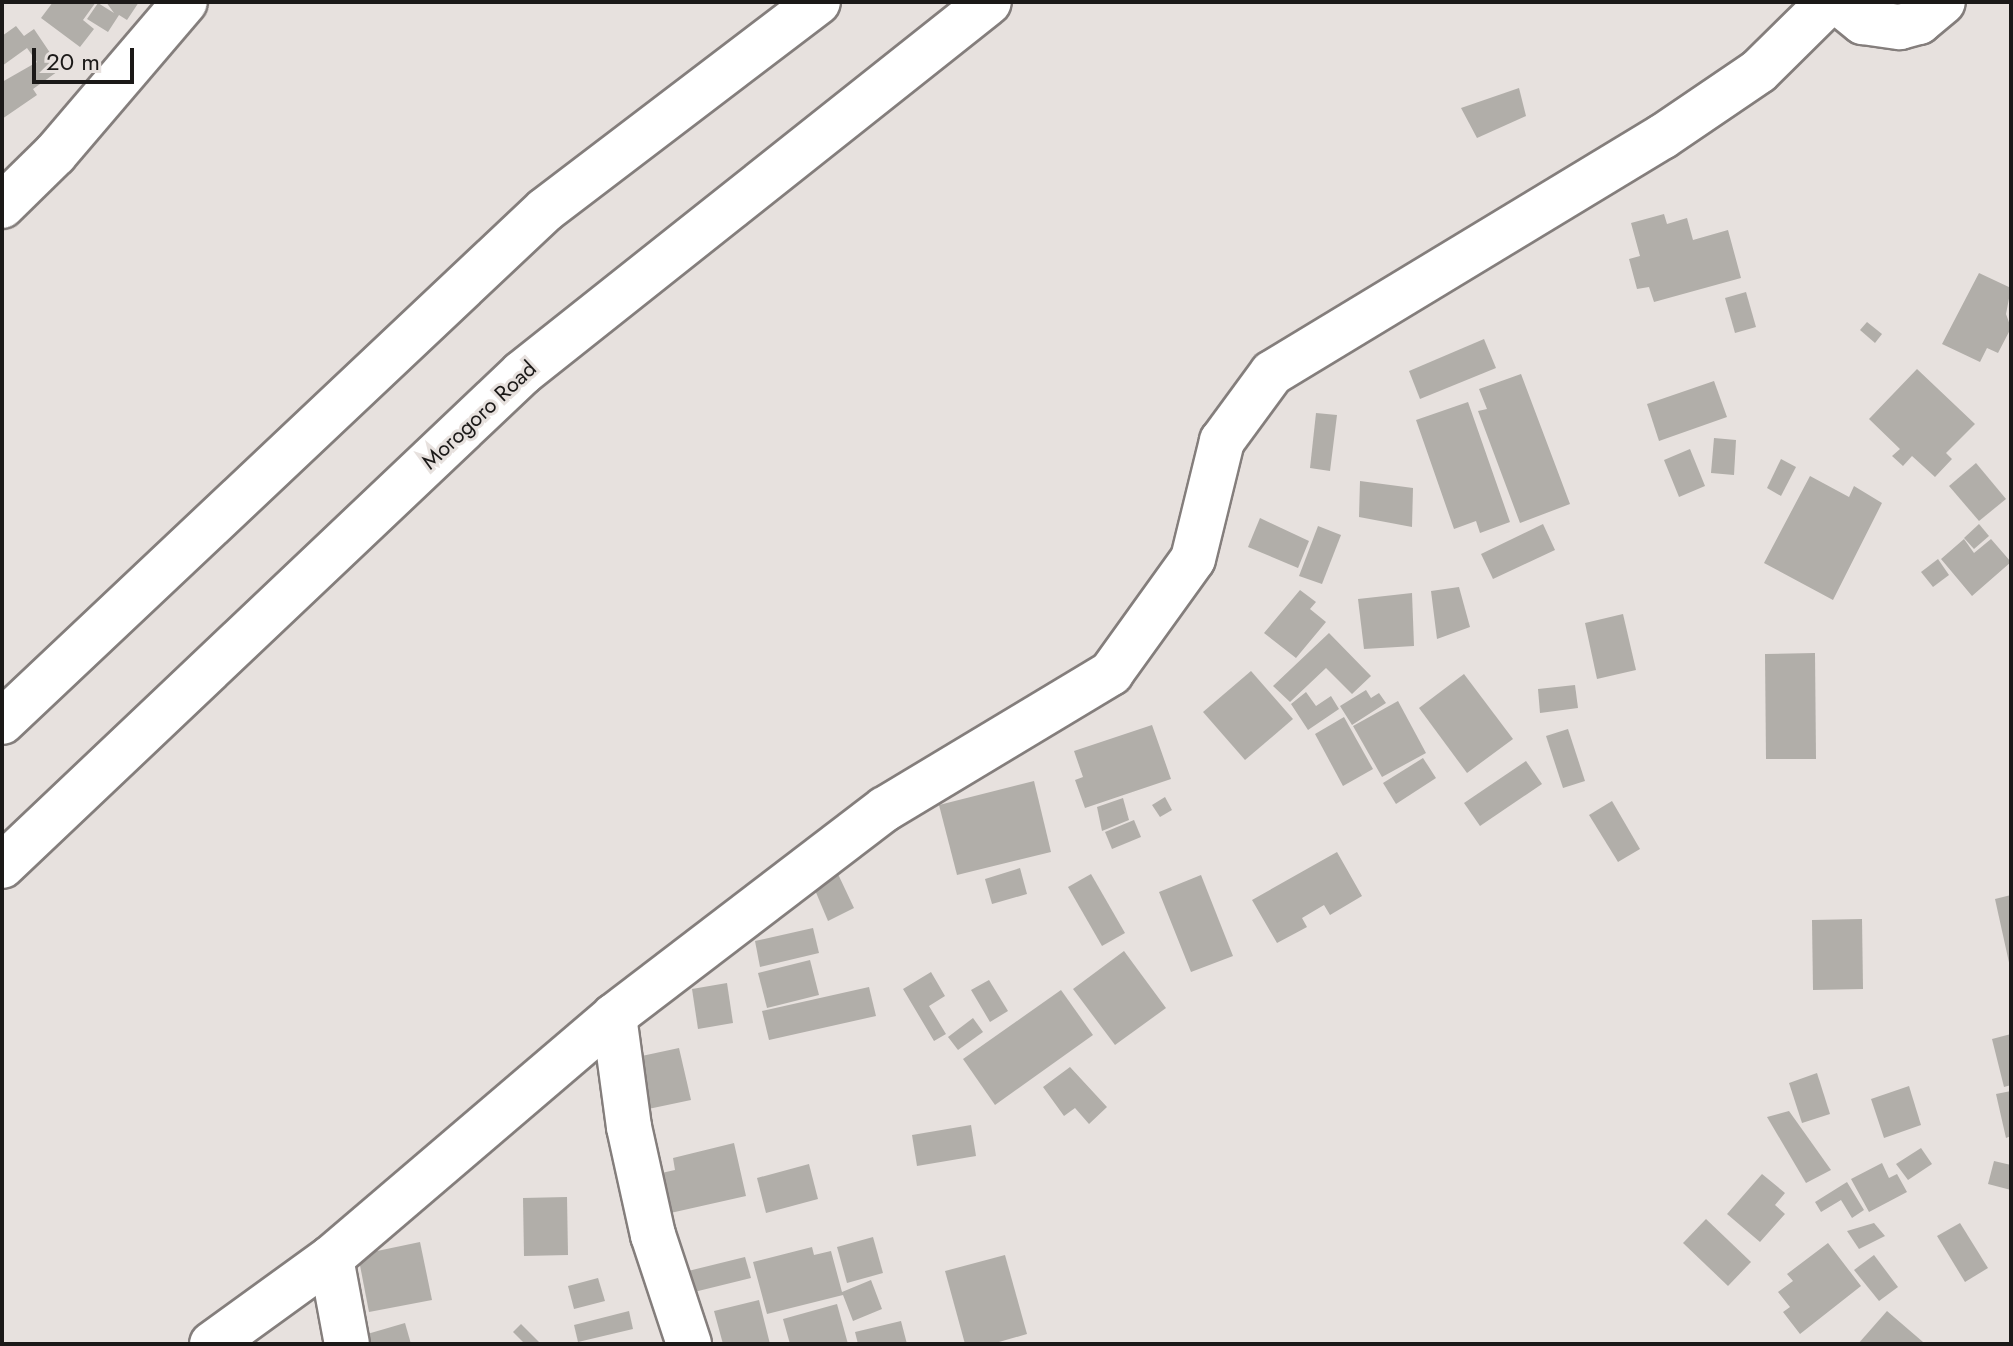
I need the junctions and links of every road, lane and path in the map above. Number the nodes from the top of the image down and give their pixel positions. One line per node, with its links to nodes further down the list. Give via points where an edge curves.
1 (185, 2): 7 (main road, via 55,154)
2 (818, 2): 8 (main road, via 545,210)
3 (989, 2): 9 (main road, Morogoro Road, via 522,373)
4 (1829, 2): 10 (main road, via 1759,71 1662,137 1272,373 1222,441 1193,559 1111,673 885,809)
5 (1838, 2): 6 (main road, via 1863,22 1900,27 1919,22)
6 (1943, 2)
7 (2, 206)
8 (2, 722)
9 (2, 866)
10 (614, 1016): 11 (main road); 14 (main road, via 629,1127 653,1235)
11 (331, 1258): 12 (main road); 13 (main road)
12 (212, 1344)
13 (347, 1344)
14 (689, 1344)

